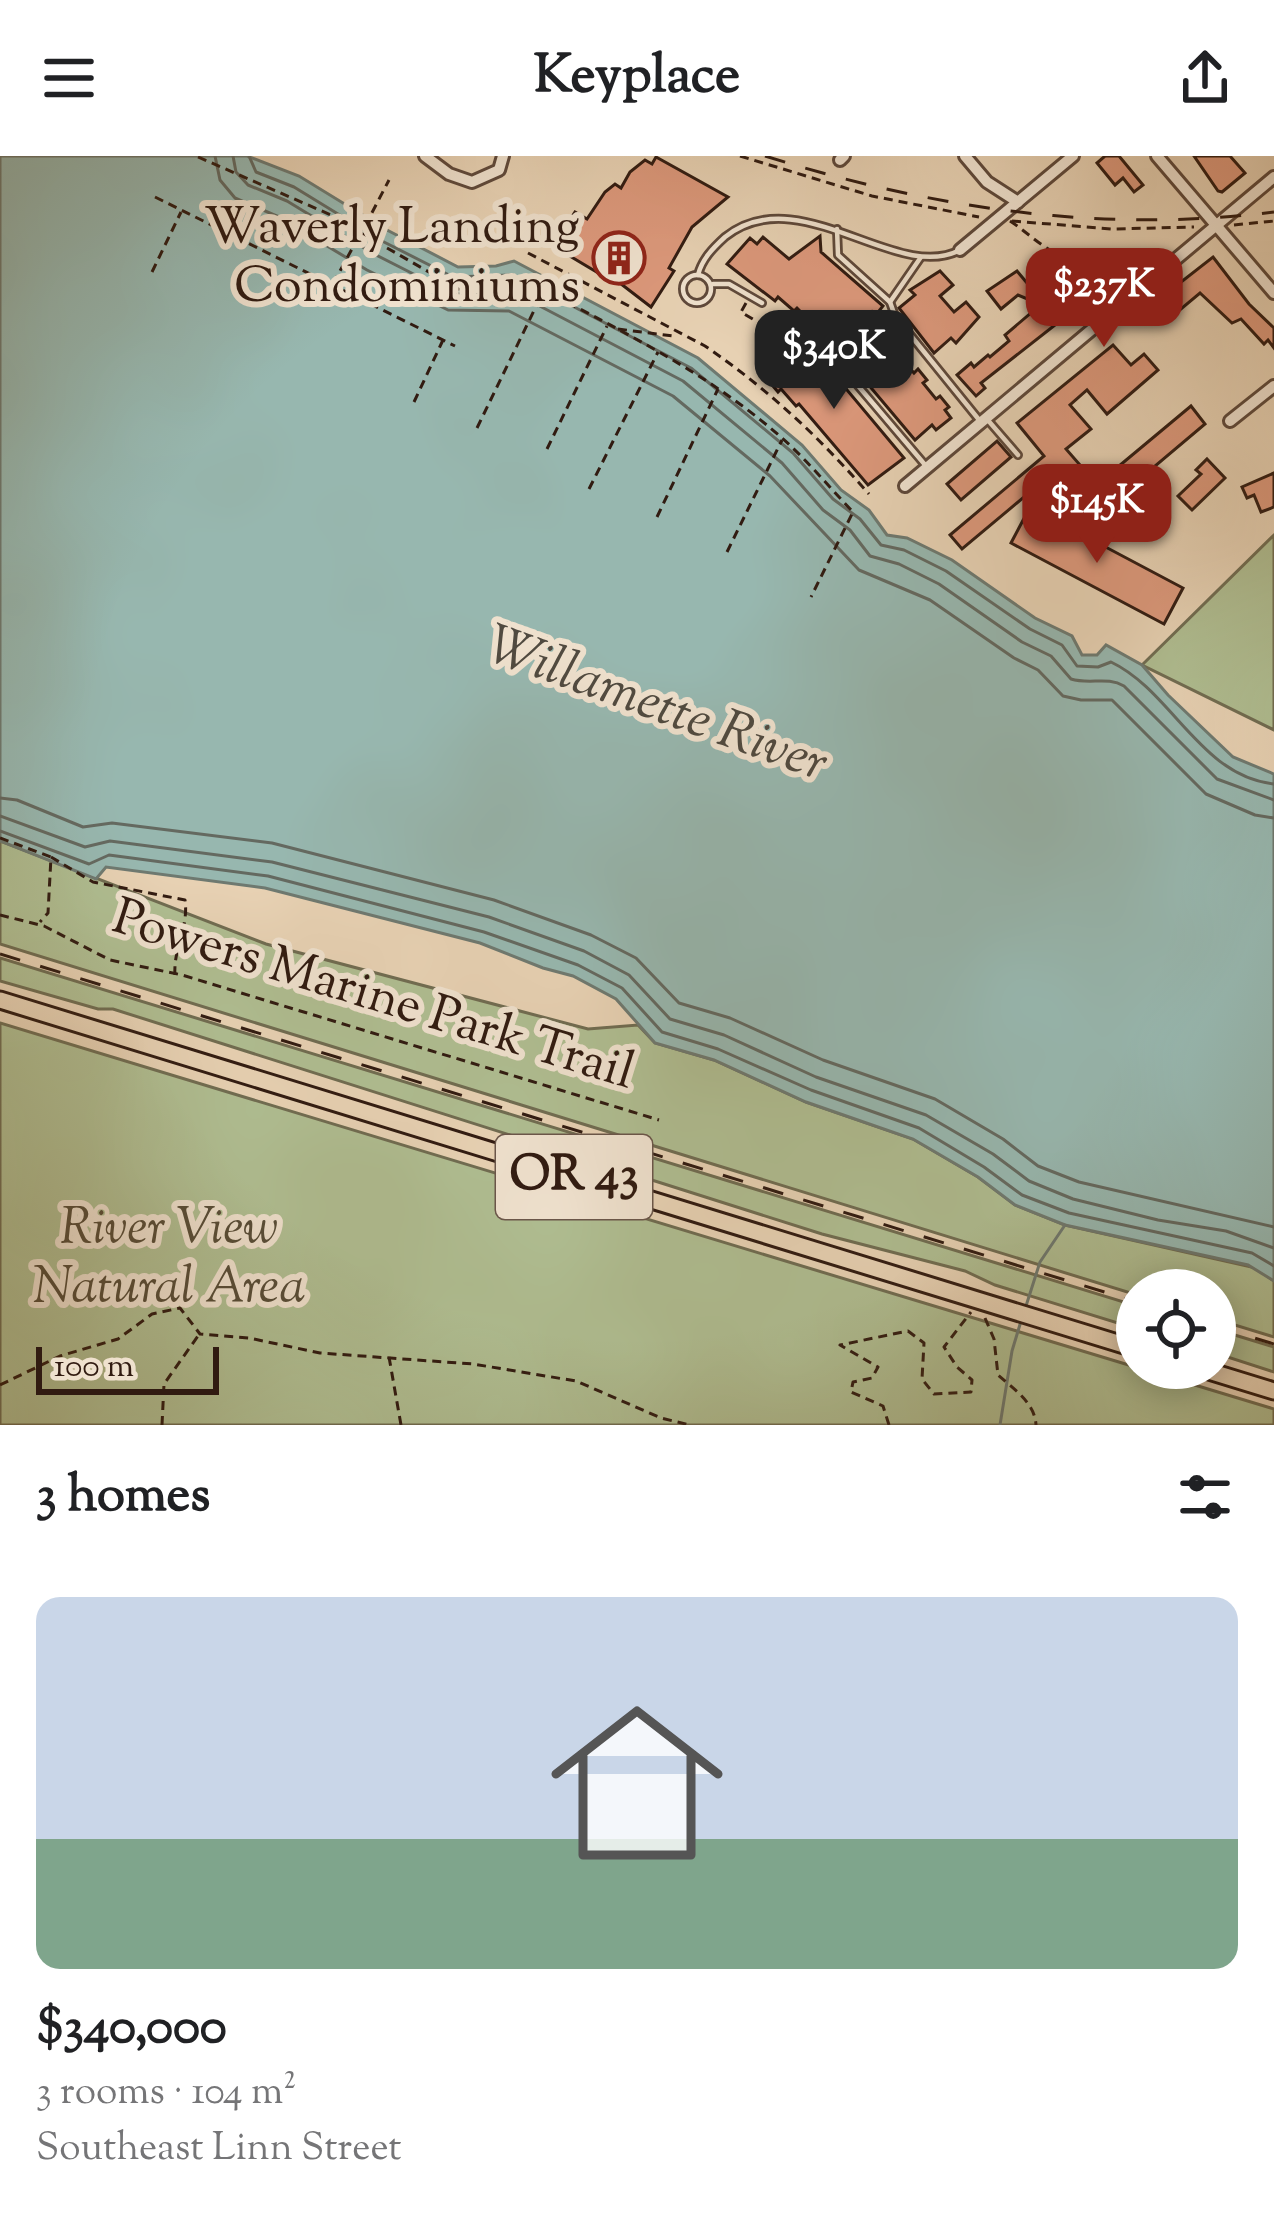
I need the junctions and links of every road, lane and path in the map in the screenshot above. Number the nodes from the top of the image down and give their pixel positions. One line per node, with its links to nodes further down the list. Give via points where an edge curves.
1 (425, 156): 2 (street, via 472,182 499,170)
2 (503, 156)
3 (740, 156): 13 (path)
4 (965, 156): 11 (street)
5 (1073, 156): 11 (street)
6 (1156, 156): 18 (street)
7 (198, 157): 21 (path)
8 (1274, 177): 18 (street)
9 (389, 180): 21 (path)
10 (155, 197): 12 (path)
11 (1018, 202): 22 (street)
12 (182, 211): 25 (path); 27 (path)
13 (974, 216)
14 (1008, 220): 34 (path, via 1108,284)
15 (1274, 221): 17 (path)
16 (1018, 222): 19 (path)
17 (1235, 225)
18 (1216, 226): 29 (street); 34 (street)
19 (1191, 227)
20 (837, 229): 24 (lane); 26 (lane, via 756,223 717,244); 32 (lane, via 838,255)
21 (362, 231): 27 (path); 31 (path)
22 (960, 250): 24 (lane)
23 (528, 253): 54 (path, via 733,364)
24 (921, 257): 32 (lane)
25 (152, 272)
26 (698, 274): 28 (lane); 28 (lane, via 684,285 689,300 705,301)
27 (333, 285): 39 (path)
28 (711, 285): 30 (lane)
29 (1274, 293)
30 (751, 296): 33 (lane); 35 (path, via 741,312 771,330)
31 (483, 302)
32 (890, 302): 45 (lane)
33 (762, 303)
34 (1114, 312): 45 (street)
35 (779, 317): 51 (lane, via 844,368)
36 (608, 324): 37 (path); 47 (path, via 544,290); 49 (path)
37 (616, 328): 38 (path); 41 (path)
38 (673, 336)
39 (443, 340): 40 (path); 44 (path)
40 (455, 346)
41 (658, 351): 43 (path); 53 (path)
42 (1274, 386): 46 (street)
43 (718, 388): 48 (path); 55 (path)
44 (414, 402)
45 (984, 420): 50 (lane); 51 (street)
46 (1231, 421)
47 (477, 428)
48 (783, 439): 56 (path); 57 (path, via 853,512)
49 (547, 449)
50 (1018, 455)
51 (927, 467): 52 (street)
52 (904, 486)
53 (590, 489)
54 (869, 494)
55 (657, 517)
56 (727, 552)
57 (812, 597)
58 (0, 838): 59 (path)
59 (51, 857): 61 (path, via 48,914); 62 (path, via 94,882 185,900)
60 (0, 915): 61 (path, Powers Marine Park Trail)
61 (35, 924): 62 (path, Powers Marine Park Trail, via 110,960)
62 (175, 975): 64 (path, Powers Marine Park Trail)
63 (0, 1000): 65 (main road, OR 43)
64 (659, 1120)
65 (977, 1300): 67 (main road, OR 43); 75 (path, via 944,1347 972,1380 970,1392 934,1394 922,1379 924,1343 908,1331 840,1345 878,1367 851,1392 883,1406); 76 (path, via 998,1376 1036,1414)
66 (200, 1334): 68 (path); 70 (path, via 180,1308 152,1315 118,1339 60,1355); 72 (path, via 164,1384)
67 (1116, 1343)
68 (389, 1355): 73 (path); 74 (path, via 575,1382)
69 (1236, 1379): 71 (main road)
70 (0, 1385)
71 (1274, 1391)
72 (162, 1425)
73 (401, 1425)
74 (690, 1425)
75 (889, 1425)
76 (1036, 1425)

